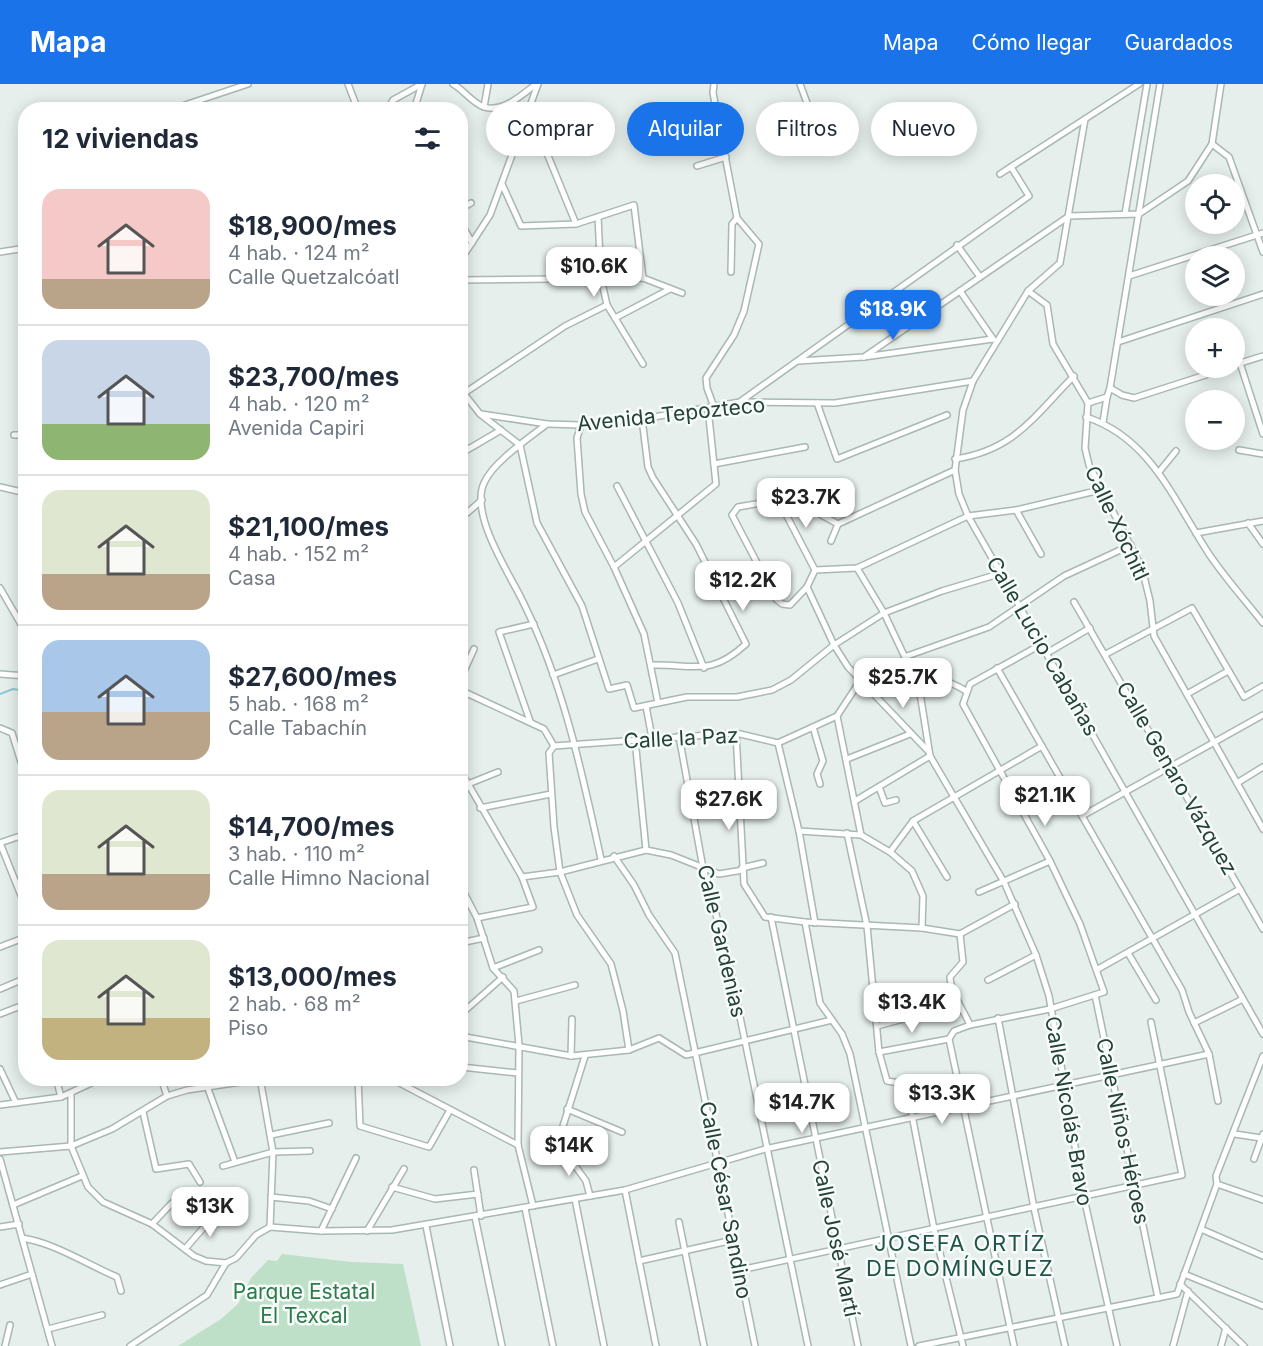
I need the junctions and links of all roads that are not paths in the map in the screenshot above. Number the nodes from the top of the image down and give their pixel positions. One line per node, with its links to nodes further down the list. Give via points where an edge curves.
1 (248, 84): 13 (street)
2 (348, 84): 14 (street)
3 (422, 84): 15 (street); 16 (street)
4 (453, 84): 19 (street)
5 (488, 84): 19 (street)
6 (537, 84): 17 (street); 19 (street, via 505,105)
7 (714, 84): 24 (street)
8 (800, 84): 18 (street)
9 (1139, 84): 20 (street)
10 (1147, 84): 31 (street)
11 (1160, 84): 32 (street)
12 (1221, 84): 21 (street)
13 (195, 102)
14 (355, 102)
15 (392, 102)
16 (416, 102)
17 (532, 102)
18 (807, 102)
19 (484, 107)
20 (1085, 119): 26 (street); 33 (street, Calle Lucio Cabañas)
21 (1212, 144): 32 (street, via 1188,181); 37 (street, via 1229,157)
22 (513, 156): 28 (street)
23 (548, 156): 36 (street)
24 (726, 157): 25 (street); 35 (street)
25 (697, 166)
26 (1011, 167): 27 (street); 40 (street, via 1029,196)
27 (1000, 174)
28 (502, 184): 36 (street, via 521,226); 39 (street, via 490,215)
29 (471, 203): 30 (street)
30 (468, 205)
31 (1125, 214): 32 (street); 33 (street)
32 (1139, 214): 46 (street)
33 (1069, 216): 49 (street); 53 (street, Calle Lucio Cabañas, via 1060,263)
34 (598, 217): 36 (street); 47 (street); 48 (street, via 634,205)
35 (736, 218): 45 (street, via 732,224); 76 (street, via 759,243 744,311 734,335 706,378)
36 (576, 224)
37 (1260, 234): 44 (street); 46 (street)
38 (468, 236): 39 (street)
39 (472, 243): 42 (street)
40 (957, 245): 49 (street); 62 (street)
41 (18, 249): 43 (street)
42 (468, 249)
43 (0, 252)
44 (1263, 252)
45 (732, 272)
46 (1129, 276): 59 (street)
47 (601, 278): 48 (street); 50 (street); 56 (street)
48 (643, 278): 51 (street)
49 (980, 278): 52 (street)
50 (468, 280)
51 (670, 289): 54 (street); 57 (street)
52 (960, 291): 58 (street); 61 (street)
53 (1028, 291): 58 (street, Calle Lucio Cabañas); 65 (street, via 1047,305 1050,336)
54 (682, 292)
55 (1263, 294): 59 (street)
56 (608, 305): 57 (street); 70 (street, via 565,326)
57 (615, 318): 64 (street)
58 (994, 340): 61 (street); 68 (street, Calle Lucio Cabañas)
59 (1118, 342): 69 (street)
60 (1263, 356): 63 (street)
61 (864, 357): 62 (street)
62 (797, 361): 73 (street)
63 (1245, 362)
64 (643, 364)
65 (1074, 376): 75 (street); 94 (street, via 1003,445 978,456)
66 (1196, 378): 69 (street, via 1134,398)
67 (1242, 378): 85 (street)
68 (973, 381): 74 (street, Avenida Tepozteco); 94 (street, Calle Lucio Cabañas, via 963,410)
69 (1110, 388): 71 (street)
70 (468, 392)
71 (1107, 398): 75 (street); 81 (street)
72 (468, 401): 77 (street)
73 (740, 402): 74 (street, Avenida Tepozteco); 76 (street, Avenida Tepozteco)
74 (817, 403): 78 (street, via 837,459)
75 (1088, 403): 79 (street, Calle Xóchitl)
76 (711, 408): 80 (street, Avenida Tepozteco); 95 (street)
77 (480, 414): 82 (street); 84 (street)
78 (947, 416)
79 (1086, 417): 81 (street); 100 (street, Calle Xóchitl, via 1085,448)
80 (642, 419): 83 (street, Avenida Tepozteco); 106 (street, via 650,472)
81 (1103, 422): 97 (street, via 1141,449)
82 (547, 424): 83 (street, Avenida Tepozteco); 88 (street, Avenida Tepozteco)
83 (581, 425): 117 (street, via 577,438 580,494 585,512)
84 (501, 430): 88 (street); 90 (street)
85 (1263, 434)
86 (14, 435): 87 (street)
87 (18, 435)
88 (518, 444): 103 (street, Avenida Tepozteco, via 483,484); 137 (street, via 537,523 575,592)
89 (805, 447): 95 (street)
90 (468, 449)
91 (1239, 450): 93 (street)
92 (1176, 451): 97 (street)
93 (1263, 454)
94 (955, 459): 96 (street, Calle Lucio Cabañas)
95 (714, 464): 106 (street, via 716,484)
96 (956, 470): 107 (street, Calle Lucio Cabañas); 110 (street)
97 (1159, 472): 111 (street)
98 (617, 486): 112 (street)
99 (0, 487): 101 (street)
100 (1100, 490): 104 (street); 115 (street, Calle Xóchitl)
101 (18, 491)
102 (778, 499): 110 (street, via 790,498); 119 (street); 121 (street, via 738,507 732,515 776,599 790,605)
103 (482, 500): 105 (street); 128 (street, via 486,528)
104 (1017, 510): 107 (street); 116 (street)
105 (468, 512)
106 (677, 513): 112 (street); 140 (street, via 746,644 720,664)
107 (968, 516): 118 (street); 120 (street, Calle Lucio Cabañas)
108 (1263, 521): 109 (street)
109 (1248, 523): 111 (street); 114 (street)
110 (838, 524): 113 (street)
111 (1196, 533): 127 (street)
112 (645, 539): 117 (street); 140 (street, via 673,593)
113 (831, 541)
114 (1263, 544)
115 (1131, 545): 124 (street, via 1080,567); 129 (street, Calle Xóchitl, via 1145,579)
116 (1041, 554)
117 (614, 567): 139 (street, via 644,634)
118 (857, 568): 119 (street); 125 (street)
119 (815, 570): 121 (street)
120 (1002, 573): 124 (street, Calle Lucio Cabañas); 125 (street)
121 (807, 587): 132 (street)
122 (0, 588): 126 (street)
123 (1074, 602): 130 (street, Calle Genaro Vázquez)
124 (1020, 604): 131 (street, Calle Lucio Cabañas); 136 (street, via 989,627)
125 (884, 613): 132 (street); 136 (street)
126 (18, 618)
127 (1263, 623)
128 (534, 624): 146 (street); 158 (street, via 499,633)
129 (1152, 627): 135 (street); 142 (street, via 1192,608); 153 (street, Calle Xóchitl)
130 (1090, 628): 134 (street); 135 (street, Calle Genaro Vázquez)
131 (1042, 644): 134 (street, Calle Lucio Cabañas); 141 (street)
132 (834, 645): 148 (street); 154 (street, via 802,672 772,690)
133 (474, 649): 138 (street)
134 (1047, 653): 182 (street, Calle Lucio Cabañas)
135 (1106, 654): 174 (street, Calle Genaro Vázquez)
136 (907, 656): 150 (street)
137 (598, 658): 146 (street); 155 (street, via 609,689 627,685 634,708)
138 (468, 662)
139 (651, 665): 140 (street); 154 (street)
140 (704, 668)
141 (997, 668): 151 (street, via 970,684); 170 (street)
142 (1228, 671): 149 (street, via 1244,697); 153 (street)
143 (0, 674): 144 (street)
144 (8, 674): 145 (street); 147 (street)
145 (18, 675)
146 (553, 675): 168 (street)
147 (0, 679)
148 (860, 681): 157 (street); 162 (street)
149 (1263, 686)
150 (920, 689): 151 (street, via 935,679 946,678); 172 (street)
151 (966, 691): 176 (street, via 963,704)
152 (468, 694): 158 (street)
153 (1187, 694): 166 (street, Calle Xóchitl)
154 (658, 703): 155 (street)
155 (646, 706): 164 (street)
156 (1263, 715): 166 (street)
157 (837, 716): 159 (street); 173 (street)
158 (530, 721): 169 (street, via 544,729)
159 (813, 727): 167 (street); 180 (street, via 823,761 817,774)
160 (0, 728): 171 (street, via 12,733)
161 (736, 733): 163 (street, Calle la Paz); 167 (street, Calle la Paz); 204 (street)
162 (910, 734): 172 (street); 173 (street)
163 (679, 736): 164 (street, Calle la Paz); 203 (street, Calle Gardenias)
164 (652, 738): 165 (street, Calle la Paz)
165 (635, 739): 168 (street, Calle la Paz); 197 (street)
166 (1214, 742): 174 (street); 178 (street, Calle Xóchitl)
167 (778, 743): 192 (street)
168 (577, 745): 169 (street, Calle la Paz); 200 (street)
169 (554, 746): 183 (street, via 549,753)
170 (1042, 746): 176 (street); 188 (street)
171 (18, 752)
172 (930, 755): 181 (street); 184 (street, Calle Nicolás Bravo)
173 (847, 759): 186 (street)
174 (1170, 767): 182 (street); 210 (street, Calle Genaro Vázquez)
175 (1263, 767): 178 (street)
176 (1000, 771): 184 (street); 201 (street)
177 (498, 772): 179 (street)
178 (1237, 783): 190 (street, Calle Xóchitl)
179 (468, 784): 187 (street)
180 (820, 784)
181 (879, 787): 185 (street, via 885,803); 186 (street)
182 (1126, 791): 188 (street); 214 (street, Calle Lucio Cabañas)
183 (551, 794): 187 (street); 205 (street)
184 (955, 795): 189 (street); 208 (street, Calle Nicolás Bravo)
185 (896, 800)
186 (855, 801): 194 (street)
187 (480, 808): 206 (street)
188 (1082, 816): 224 (street)
189 (913, 821): 198 (street); 207 (street)
190 (1261, 821): 191 (street, Calle Xóchitl)
191 (1263, 829)
192 (799, 831): 193 (street); 218 (street)
193 (847, 833): 194 (street); 219 (street)
194 (861, 835): 198 (street)
195 (18, 837): 196 (street)
196 (0, 843): 209 (street)
197 (646, 849): 199 (street); 203 (street)
198 (890, 852): 220 (street, via 912,872 923,896)
199 (614, 856): 200 (street); 265 (street, Calle César Sandino, via 675,953)
200 (601, 859): 205 (street)
201 (1050, 861): 208 (street); 232 (street)
202 (763, 863): 204 (street)
203 (704, 868): 204 (street, via 719,874); 261 (street, Calle Gardenias)
204 (743, 869): 215 (street, via 744,884)
205 (560, 872): 206 (street); 263 (street, via 578,915 611,964 624,1011)
206 (522, 877): 216 (street, via 532,907)
207 (947, 877)
208 (1004, 882): 211 (street); 213 (street, Calle Nicolás Bravo)
209 (18, 888)
210 (1240, 889): 214 (street); 221 (street, Calle Genaro Vázquez)
211 (979, 892)
212 (468, 901): 216 (street)
213 (1015, 904): 222 (street); 230 (street, Calle Nicolás Bravo)
214 (1196, 914): 224 (street); 240 (street, Calle Lucio Cabañas)
215 (768, 917): 217 (street); 257 (street, Calle José Martí)
216 (477, 918): 223 (street)
217 (805, 922): 218 (street); 251 (street, via 816,991)
218 (815, 923): 219 (street)
219 (867, 926): 220 (street); 243 (street)
220 (922, 928): 222 (street)
221 (1263, 929)
222 (960, 934): 238 (street, via 963,962 950,977)
223 (484, 938): 226 (street); 231 (street)
224 (1153, 939): 229 (street); 253 (street, via 1182,990)
225 (18, 940): 227 (street)
226 (468, 941)
227 (0, 947)
228 (540, 950): 231 (street)
229 (1128, 953): 232 (street); 241 (street)
230 (1036, 955): 234 (street); 246 (street, Calle Nicolás Bravo)
231 (493, 968): 233 (street)
232 (1098, 969): 239 (street, Calle Niños Héroes, via 1104,992)
233 (503, 977): 242 (street, via 514,991); 245 (street)
234 (988, 980)
235 (18, 981): 237 (street)
236 (575, 985): 242 (street)
237 (0, 989)
238 (951, 989): 243 (street); 254 (street)
239 (1095, 995): 246 (street); 274 (street, Calle Niños Héroes)
240 (1243, 999): 253 (street); 255 (street, Calle Lucio Cabañas)
241 (1156, 1000)
242 (516, 1001): 262 (street)
243 (876, 1006): 256 (street)
244 (18, 1007): 247 (street)
245 (468, 1008)
246 (1050, 1009): 249 (street); 282 (street, Calle Nicolás Bravo)
247 (0, 1014)
248 (907, 1018): 256 (street)
249 (998, 1018): 254 (street); 286 (street)
250 (572, 1019): 267 (street)
251 (832, 1020): 257 (street); 296 (street, via 850,1054)
252 (1151, 1022): 270 (street)
253 (1194, 1023): 266 (street)
254 (970, 1025): 260 (street, via 954,1031)
255 (1262, 1025): 258 (street, Calle Lucio Cabañas)
256 (877, 1026): 264 (street)
257 (793, 1030): 261 (street); 301 (street, Calle José Martí)
258 (1263, 1034)
259 (468, 1037): 262 (street)
260 (949, 1039): 264 (street); 290 (street)
261 (744, 1040): 265 (street); 304 (street, Calle Gardenias)
262 (519, 1045): 267 (street); 273 (street)
263 (629, 1050): 265 (street, via 659,1038 686,1055); 268 (street)
264 (879, 1052): 294 (street, via 887,1082 906,1084)
265 (696, 1053): 312 (street, Calle César Sandino)
266 (1209, 1054): 270 (street); 287 (street)
267 (571, 1056): 268 (street)
268 (585, 1056): 291 (street)
269 (1263, 1056): 298 (street)
270 (1160, 1065): 274 (street); 320 (street, via 1182,1175)
271 (468, 1068): 273 (street)
272 (0, 1069): 288 (street)
273 (518, 1073): 303 (street)
274 (1112, 1076): 282 (street); 320 (street, Calle Niños Héroes)
275 (58, 1086): 285 (street)
276 (86, 1086): 283 (street)
277 (164, 1086): 284 (street)
278 (207, 1086): 284 (street); 311 (street)
279 (261, 1086): 299 (street)
280 (358, 1086): 292 (street, via 360,1126 429,1147)
281 (405, 1086): 292 (street)
282 (1063, 1086): 286 (street); 327 (street, Calle Nicolás Bravo)
283 (71, 1094): 285 (street); 302 (street)
284 (167, 1096): 293 (street)
285 (61, 1097): 288 (street)
286 (1013, 1097): 290 (street); 333 (street)
287 (1218, 1101)
288 (16, 1103): 289 (street)
289 (0, 1106)
290 (964, 1108): 294 (street); 337 (street)
291 (567, 1109): 297 (street); 325 (street, via 558,1142 586,1181)
292 (450, 1110): 303 (street)
293 (143, 1112): 302 (street); 318 (street, via 156,1169 189,1164)
294 (915, 1119): 296 (street); 344 (street)
295 (329, 1123): 299 (street)
296 (866, 1129): 301 (street); 349 (street)
297 (622, 1132)
298 (1235, 1134): 300 (street); 319 (street, via 1216,1176)
299 (271, 1135): 307 (street)
300 (1262, 1136): 310 (street)
301 (815, 1139): 304 (street); 352 (street, Calle José Martí)
302 (71, 1146): 306 (street); 317 (street)
303 (518, 1146): 331 (street)
304 (765, 1149): 312 (street); 355 (street, Calle Gardenias)
305 (310, 1151): 307 (street)
306 (0, 1152)
307 (273, 1152): 311 (street); 326 (street)
308 (356, 1158): 334 (street)
309 (0, 1159): 316 (street)
310 (1254, 1159)
311 (235, 1162): 313 (street)
312 (718, 1163): 322 (street); 350 (street, Calle César Sandino)
313 (223, 1166)
314 (404, 1169): 321 (street)
315 (474, 1170): 323 (street)
316 (2, 1172): 330 (street)
317 (82, 1176): 330 (street); 340 (street, via 104,1202)
318 (200, 1182)
319 (1217, 1184): 329 (street); 345 (street)
320 (1134, 1186): 327 (street); 365 (street, Calle Niños Héroes)
321 (392, 1187): 323 (street, via 435,1199); 347 (street)
322 (625, 1190): 325 (street); 356 (street)
323 (478, 1194): 336 (street)
324 (191, 1195): 340 (street, via 181,1208 172,1203)
325 (590, 1196): 328 (street)
326 (271, 1197): 334 (street, via 309,1201); 343 (street)
327 (1084, 1198): 333 (street); 366 (street, Calle Nicolás Bravo)
328 (574, 1199): 331 (street); 381 (street)
329 (1263, 1200)
330 (13, 1205): 339 (street)
331 (532, 1206): 332 (street)
332 (525, 1208): 336 (street); 380 (street)
333 (1034, 1208): 337 (street); 369 (street)
334 (332, 1209): 346 (street)
335 (218, 1211): 351 (street)
336 (478, 1216): 341 (street); 379 (street)
337 (985, 1218): 344 (street); 371 (street)
338 (679, 1222): 353 (street)
339 (19, 1224): 342 (street); 348 (street)
340 (152, 1224): 351 (street)
341 (426, 1226): 347 (street); 378 (street)
342 (0, 1227)
343 (270, 1227): 346 (street); 357 (street)
344 (934, 1229): 349 (street); 374 (street)
345 (1200, 1229): 354 (street); 360 (street)
346 (321, 1231): 347 (street)
347 (367, 1231)
348 (22, 1238): 359 (street); 363 (street, via 43,1241 117,1277)
349 (887, 1238): 352 (street); 387 (street)
350 (733, 1240): 353 (street); 358 (street, Calle César Sandino)
351 (185, 1248): 357 (street, via 206,1262)
352 (837, 1248): 355 (street); 386 (street, Calle José Martí)
353 (685, 1250): 356 (street); 383 (street)
354 (1263, 1256)
355 (788, 1258): 358 (street); 385 (street, Calle Gardenias)
356 (639, 1261): 382 (street)
357 (226, 1263): 377 (street, via 207,1294)
358 (740, 1270): 384 (street, Calle César Sandino)
359 (32, 1274): 362 (street); 373 (street)
360 (1184, 1274): 361 (street); 367 (street)
361 (1180, 1284): 364 (street); 365 (street, via 1177,1294)
362 (0, 1285)
363 (121, 1291)
364 (1188, 1292): 372 (street); 393 (street)
365 (1158, 1298): 366 (street)
366 (1109, 1306): 369 (street); 392 (street, Calle Nicolás Bravo)
367 (1263, 1306)
368 (102, 1315): 373 (street)
369 (1059, 1318): 371 (street); 391 (street)
370 (10, 1325): 375 (street)
371 (1010, 1328): 374 (street); 390 (street)
372 (1226, 1328): 394 (street); 395 (street)
373 (48, 1329): 376 (street)
374 (962, 1337): 388 (street); 389 (street)
375 (5, 1346)
376 (52, 1346)
377 (130, 1346)
378 (450, 1346)
379 (502, 1346)
380 (553, 1346)
381 (604, 1346)
382 (656, 1346)
383 (704, 1346)
384 (755, 1346)
385 (808, 1346)
386 (858, 1346)
387 (911, 1346)
388 (919, 1346)
389 (963, 1346)
390 (1014, 1346)
391 (1065, 1346)
392 (1117, 1346)
393 (1173, 1346)
394 (1221, 1346)
395 (1244, 1346)

